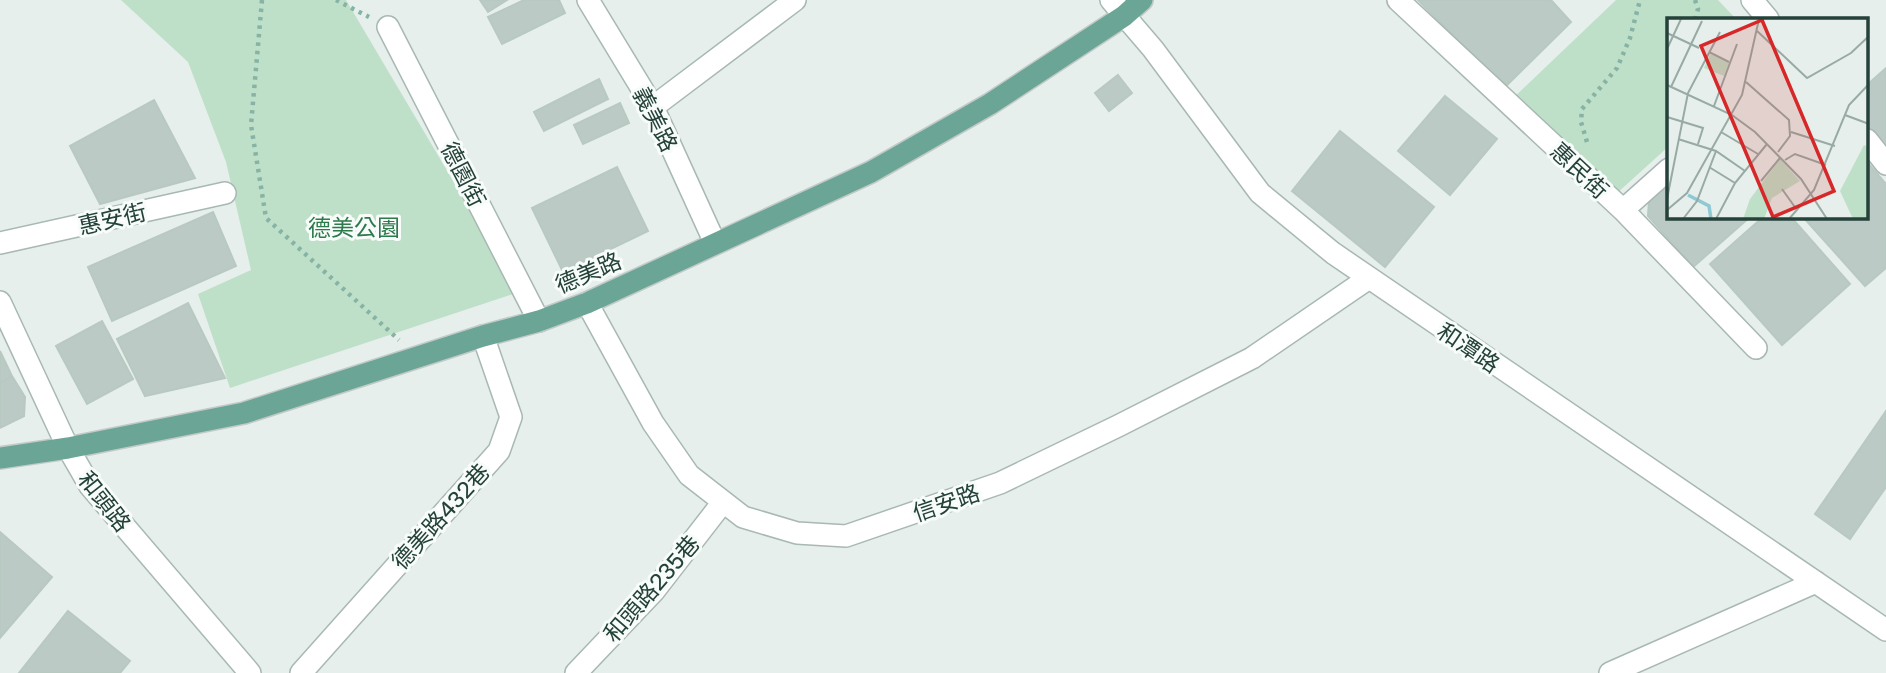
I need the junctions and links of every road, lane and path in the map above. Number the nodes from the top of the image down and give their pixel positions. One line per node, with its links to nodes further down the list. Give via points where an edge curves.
1 (262, 0): 29 (path, via 251,125 266,218)
2 (337, 0): 13 (path)
3 (589, 0): 14 (street, 義美路)
4 (795, 0): 14 (street)
5 (1142, 0): 10 (main road, 德美路)
6 (1398, 0): 20 (street, 惠民街)
7 (1640, 0): 16 (path, via 1616,68 1582,109)
8 (1695, 0): 11 (path)
9 (1752, 0): 12 (street)
10 (1118, 8): 22 (main road, 德美路, via 990,104 871,172); 23 (street, 和潭路, via 1260,193)
11 (1696, 18)
12 (1767, 18)
13 (388, 27): 26 (street, 德園街)
14 (653, 107): 22 (street, 義美路)
15 (1868, 141): 17 (street)
16 (1589, 147)
17 (1886, 164)
18 (1667, 171): 20 (street)
19 (225, 193): 21 (street, 惠安街)
20 (1623, 210): 28 (street, 惠民街)
21 (0, 243)
22 (715, 243): 25 (main road, 德美路)
23 (1369, 278): 32 (street, 信安路, via 1252,358 1000,483 846,536 797,533 743,517); 33 (street, 和潭路)
24 (0, 302): 30 (street, 和頭路)
25 (587, 303): 26 (main road, 德美路); 32 (street, 信安路, via 653,423 689,475)
26 (539, 321): 27 (main road, 德美路)
27 (483, 336): 29 (main road, 德美路); 36 (street, 德美路432巷, via 511,417 499,451)
28 (1756, 348)
29 (418, 357): 30 (main road, 德美路, via 244,413)
30 (68, 448): 31 (main road, 德美路); 35 (street, 和頭路, via 90,486)
31 (0, 458)
32 (723, 502): 37 (street, 和頭路235巷, via 654,591)
33 (1816, 582): 34 (street, 和潭路); 38 (street)
34 (1886, 630)
35 (250, 673)
36 (301, 673)
37 (576, 673)
38 (1610, 673)

